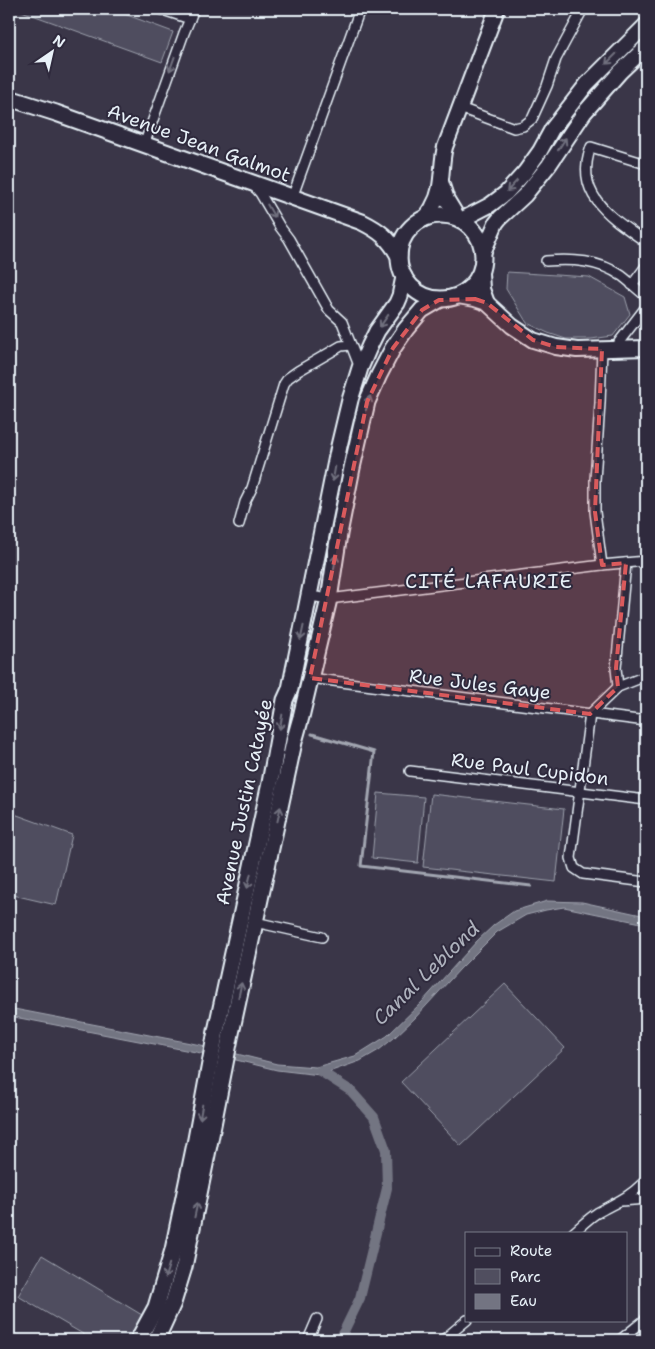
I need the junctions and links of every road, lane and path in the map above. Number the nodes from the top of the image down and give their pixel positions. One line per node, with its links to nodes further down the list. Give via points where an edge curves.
1 (160, 9): 6 (street)
2 (194, 9): 6 (street)
3 (360, 9): 15 (street)
4 (497, 9): 10 (main road)
5 (583, 9): 10 (street, via 556,59 532,120 514,128)
6 (190, 19): 11 (street, one-way to 11)
7 (646, 25): 16 (main road, one-way to 16, via 587,84 552,129 525,172 506,193 490,205)
8 (646, 46): 20 (main road, one-way to 8, via 500,218 525,195 550,165 584,113)
9 (9, 98): 11 (main road, Avenue Jean Galmot)
10 (460, 108): 13 (main road, via 443,155)
11 (144, 145): 14 (main road, Avenue Jean Galmot)
12 (646, 164): 19 (street, via 591,147 586,160 589,188 599,204)
13 (441, 181): 16 (main road, via 447,200); 17 (main road, via 433,207)
14 (252, 184): 15 (main road, Avenue Jean Galmot); 32 (street, one-way to 32, via 289,239 329,310)
15 (292, 198): 18 (main road, Avenue Jean Galmot)
16 (460, 219): 17 (main road, via 446,215); 20 (main road, via 474,231)
17 (419, 221): 18 (main road, Avenue Jean Galmot, via 404,227); 21 (main road, via 403,238)
18 (374, 228): 21 (main road, Avenue Jean Galmot)
19 (646, 242)
20 (483, 253): 24 (main road)
21 (399, 256): 25 (main road)
22 (546, 261): 26 (street, via 593,264 611,270)
23 (646, 266): 26 (street)
24 (480, 273): 27 (main road, via 471,287); 30 (main road)
25 (404, 277): 29 (main road, via 419,293); 38 (main road, Avenue Justin Catayée, one-way to 38, via 397,303 377,331)
26 (632, 285): 28 (street)
27 (458, 296): 29 (main road); 30 (main road)
28 (646, 296)
29 (439, 300): 44 (main road, Avenue Justin Catayée, one-way to 29, via 367,402 406,328 422,310)
30 (488, 303): 37 (main road, via 512,326 533,340 556,347)
31 (646, 307): 35 (street, via 619,342)
32 (343, 326): 33 (street); 34 (street)
33 (341, 346): 34 (street); 39 (street, via 298,371 284,384)
34 (351, 346): 38 (street)
35 (618, 348): 36 (main road); 37 (main road)
36 (646, 348)
37 (602, 350): 42 (street, via 595,480)
38 (360, 368): 43 (main road, Avenue Justin Catayée, one-way to 43, via 339,446)
39 (239, 524)
40 (646, 561): 41 (street)
41 (626, 563): 42 (street); 47 (street, via 616,668)
42 (602, 565): 44 (street)
43 (310, 596): 44 (street); 56 (main road, Avenue Justin Catayée, one-way to 56, via 280,729)
44 (329, 599): 46 (main road, Avenue Justin Catayée)
45 (646, 676): 47 (street)
46 (310, 678): 48 (street, Rue Jules Gaye); 54 (main road, Avenue Justin Catayée, one-way to 46)
47 (618, 687): 48 (street)
48 (590, 714): 49 (street, Rue Jules Gaye); 51 (street)
49 (646, 721)
50 (410, 770): 51 (street, Rue Paul Cupidon)
51 (580, 792): 52 (street, Rue Paul Cupidon); 53 (street, via 571,858 574,868 583,874)
52 (646, 800)
53 (646, 882)
54 (255, 922): 55 (street); 56 (main road, Avenue Justin Catayée, one-way to 54)
55 (322, 937)
56 (222, 1036): 57 (main road, Avenue Justin Catayée)
57 (217, 1065): 66 (main road, Avenue Justin Catayée, one-way to 66, via 196,1139 168,1267 156,1308); 67 (main road, Avenue Justin Catayée, one-way to 57, via 174,1302 184,1267 202,1182)
58 (644, 1180): 59 (street, via 642,1190); 60 (street)
59 (646, 1198): 60 (street)
60 (621, 1201): 61 (street, via 596,1214)
61 (574, 1232)
62 (317, 1319): 68 (street)
63 (646, 1319): 65 (street)
64 (465, 1322): 69 (street)
65 (630, 1332): 70 (street); 71 (street)
66 (138, 1340)
67 (156, 1340)
68 (308, 1340)
69 (443, 1340)
70 (620, 1340)
71 (636, 1340)

